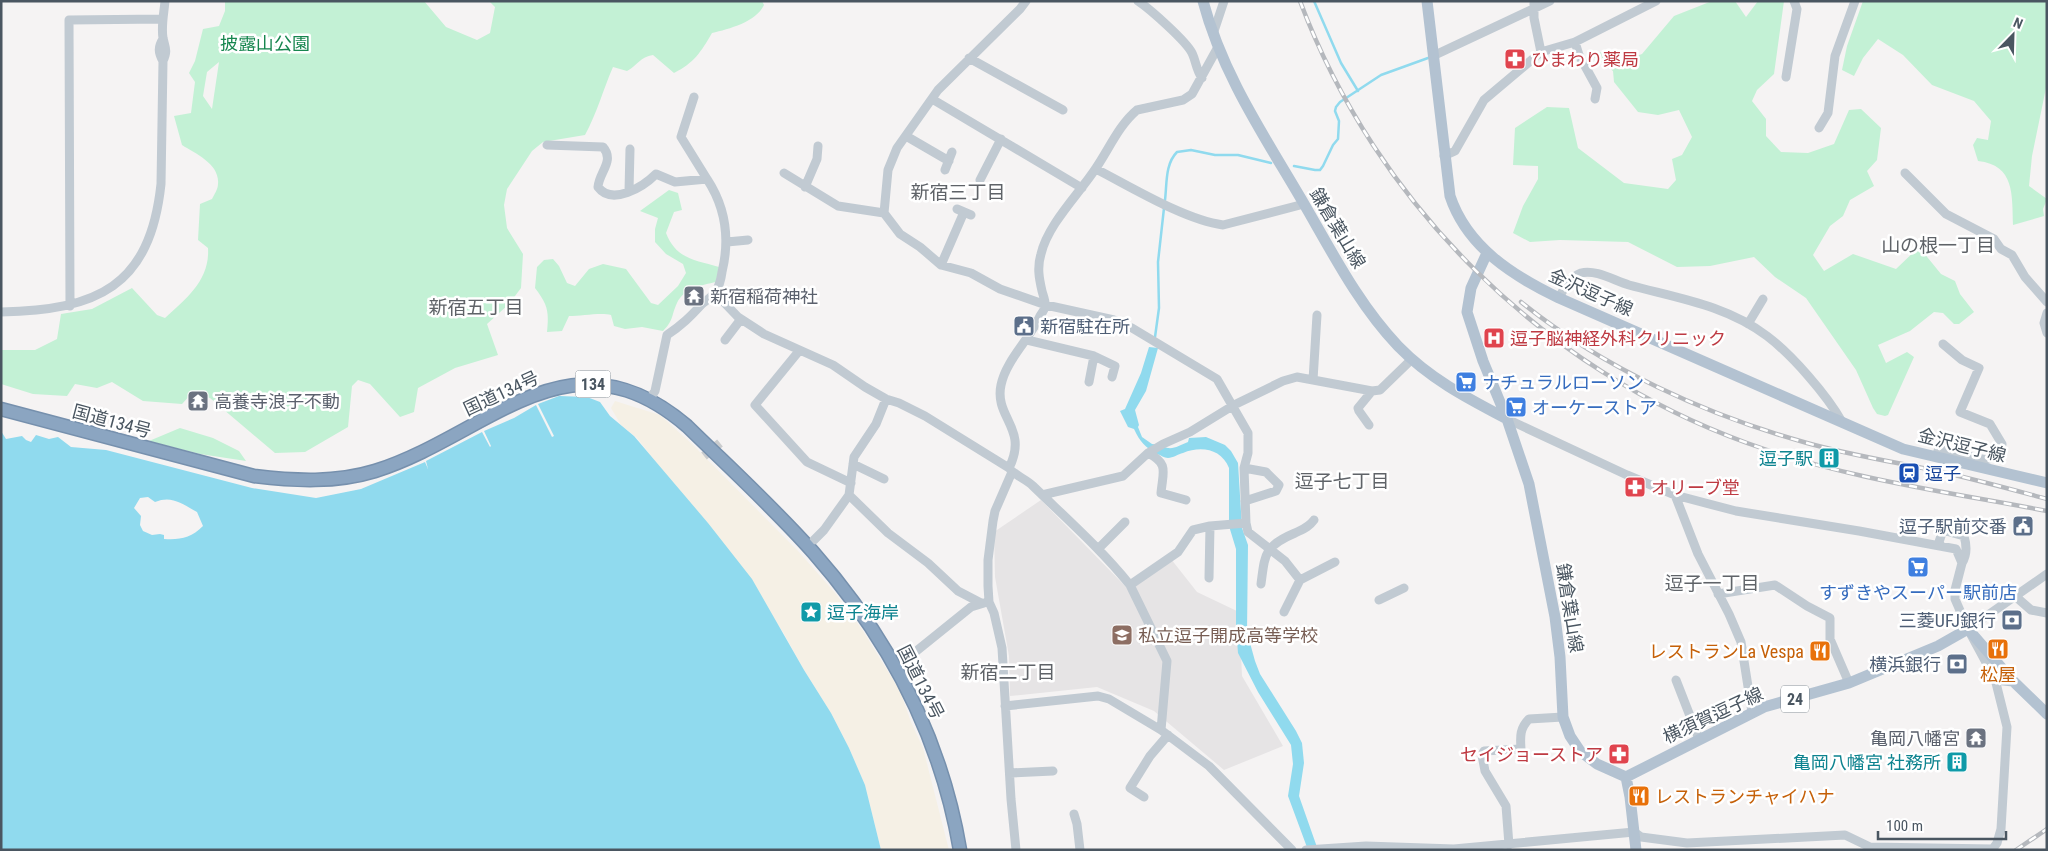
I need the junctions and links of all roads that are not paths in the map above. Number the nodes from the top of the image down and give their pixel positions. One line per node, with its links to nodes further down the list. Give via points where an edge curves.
1 (165, 1): 12 (street)
2 (1026, 1): 18 (street)
3 (1138, 1): 20 (street, via 1191,51)
4 (1203, 1): 13 (main road, 鎌倉葉山線)
5 (1224, 1): 13 (street)
6 (1427, 1): 17 (main road, 金沢逗子線)
7 (1550, 1): 11 (street)
8 (1656, 1): 14 (street)
9 (1794, 1): 19 (street, via 1797,9)
10 (1855, 1): 25 (street, via 1835,56 1828,113)
11 (1534, 5): 16 (street); 17 (street)
12 (163, 19): 53 (street, via 163,38 159,46 163,61 161,184 149,237 133,269 122,279 97,296); 53 (street, via 69,20)
13 (1213, 35): 15 (main road, 鎌倉葉山線)
14 (1575, 42): 16 (street); 23 (street, via 1597,88)
15 (1218, 47): 20 (street); 41 (main road, 鎌倉葉山線, via 1247,108)
16 (1541, 52): 31 (street, via 1484,100 1455,150)
17 (1435, 55): 31 (main road, 金沢逗子線)
18 (970, 58): 22 (street); 24 (street)
19 (1786, 77)
20 (1202, 78): 33 (street, via 1184,100 1138,110 1131,115)
21 (694, 97): 36 (street, via 681,137)
22 (932, 99): 26 (street); 27 (street)
23 (1595, 99)
24 (1063, 110)
25 (1819, 128)
26 (906, 136): 32 (street, via 951,156); 43 (street, via 888,170)
27 (1000, 139): 37 (street); 39 (street)
28 (547, 145): 40 (street, via 603,147 609,161 598,187 609,195)
29 (818, 146): 38 (street, via 817,159)
30 (630, 150): 40 (street)
31 (1444, 156): 46 (main road, 金沢逗子線, via 1454,207)
32 (945, 170)
33 (1096, 170): 39 (street); 41 (street, via 1212,224 1223,225)
34 (1905, 172): 51 (street, via 1946,214 1994,239 2001,249 2012,255 2025,277)
35 (784, 173): 38 (street)
36 (707, 179): 40 (street, via 674,182 656,174 640,188); 45 (street, via 718,197)
37 (980, 180)
38 (805, 187): 43 (street, via 838,206)
39 (1082, 188): 52 (street, via 1051,231 1041,251 1038,268)
40 (629, 191)
41 (1304, 204): 65 (main road, 鎌倉葉山線, via 1360,299)
42 (964, 212): 47 (street)
43 (884, 213): 47 (street, via 900,234)
44 (748, 240): 45 (street)
45 (727, 242): 48 (street)
46 (1487, 254): 49 (main road, 金沢逗子線, via 1520,278); 74 (main road, 鎌倉葉山線, via 1471,288 1467,312)
47 (941, 265): 52 (street, via 971,273 1000,289)
48 (715, 292): 57 (street); 70 (street, via 686,322 667,335)
49 (1559, 298): 58 (street, via 1575,276 1583,272 1594,273 1706,304); 75 (main road, 金沢逗子線)
50 (1763, 299): 58 (street)
51 (2047, 302)
52 (1046, 305): 61 (street); 72 (street, via 1114,320 1132,328 1217,379)
53 (70, 306): 54 (street)
54 (1, 312)
55 (2047, 314): 59 (street, via 2044,323)
56 (1317, 315): 67 (street)
57 (741, 319): 60 (street); 63 (street)
58 (1748, 324): 75 (street, via 1775,343 1804,372)
59 (2047, 333)
60 (724, 340)
61 (1027, 340): 64 (street); 81 (street, via 1006,371 1001,385 1000,395 1017,445)
62 (1943, 344): 78 (street, via 1962,360 1979,368 1960,412 1990,424 2002,444 1995,457 1986,460 1941,450)
63 (799, 351): 71 (street, via 833,365); 83 (street, via 755,405 807,462)
64 (1094, 356): 66 (street, via 1115,366); 68 (street)
65 (1412, 359): 69 (street, via 1380,390); 74 (main road, 鎌倉葉山線, via 1444,385)
66 (1112, 377)
67 (1313, 380): 69 (street); 72 (street, via 1297,377 1283,381)
68 (1089, 382)
69 (1372, 391): 76 (street, via 1358,408)
70 (653, 394)
71 (886, 399): 79 (street); 81 (street, via 925,416)
72 (1234, 405): 77 (street); 80 (street, via 1248,433)
73 (1, 409): 137 (highway, 国道134号 / 134, via 254,476 318,481 396,463 524,399 560,386 589,384 619,388 646,397 688,426 790,528 837,582 875,633 898,670 924,723 947,786)
74 (1508, 419): 87 (street); 123 (main road, 鎌倉葉山線, via 1538,524 1555,617)
75 (1842, 422): 78 (main road, 金沢逗子線, via 1903,449)
76 (1369, 425)
77 (1149, 452): 86 (street, via 1123,476); 88 (street, via 1163,465 1161,493)
78 (1936, 457): 84 (main road, 金沢逗子線)
79 (853, 464): 82 (street); 83 (street)
80 (1244, 468): 89 (street); 89 (street, via 1266,472 1279,485 1276,491)
81 (1010, 470): 86 (street, via 1026,479); 111 (street, via 990,533)
82 (884, 478)
83 (851, 483): 85 (street)
84 (2047, 483)
85 (849, 495): 94 (street); 111 (street, via 888,533 958,591)
86 (1042, 495): 97 (street)
87 (1675, 495): 96 (street, via 1736,511); 108 (street)
88 (1186, 500)
89 (1245, 501): 92 (street)
90 (1314, 520): 98 (street)
91 (1125, 522): 97 (street)
92 (1244, 523): 93 (street); 98 (street, via 1248,532)
93 (1210, 526): 103 (street); 106 (street, via 1193,530 1178,552)
94 (814, 540)
95 (1965, 544): 96 (street, via 1964,536 1946,531 1940,537); 99 (street); 101 (street, via 1967,548)
96 (1941, 546): 99 (street)
97 (1098, 549): 106 (street)
98 (1269, 549): 104 (street, via 1285,561); 105 (street, via 1265,554)
99 (1956, 549): 101 (street)
100 (1335, 562): 104 (street)
101 (1962, 564): 114 (street, via 1954,590)
102 (2047, 574): 109 (street)
103 (1209, 578)
104 (1300, 580): 112 (street)
105 (1261, 584)
106 (1130, 585): 124 (street, via 1167,661)
107 (1404, 588): 110 (street)
108 (1718, 594): 119 (street, via 1775,585 1830,618 1830,639); 122 (street, via 1741,642)
109 (2015, 596): 113 (street, via 2032,610); 114 (street)
110 (1378, 600)
111 (985, 602): 115 (street, via 971,607); 120 (street, via 994,613 1002,648)
112 (1284, 612)
113 (2047, 613)
114 (1968, 629): 116 (street); 118 (main road); 119 (main road, 横須賀逗子線 / 24, via 1938,646)
115 (904, 661)
116 (1994, 679): 118 (main road); 136 (street, via 2008,738 2001,829)
117 (1676, 680): 125 (street)
118 (2014, 681): 121 (main road)
119 (1849, 683): 122 (main road, 横須賀逗子線 / 24)
120 (1005, 706): 124 (street, via 1098,696 1109,699); 127 (street)
121 (2045, 710)
122 (1752, 712): 125 (main road, 横須賀逗子線 / 24)
123 (1563, 717): 128 (main road, 鎌倉葉山線, via 1580,751 1597,764); 132 (street, via 1529,719 1520,735 1521,749 1484,751 1482,755 1485,771 1506,806)
124 (1164, 733): 129 (street, via 1130,788); 140 (street, via 1209,766)
125 (1699, 739): 128 (main road, 横須賀逗子線 / 24)
126 (1053, 771): 127 (street)
127 (1010, 773): 138 (street)
128 (1626, 777): 131 (main road)
129 (1144, 797)
130 (1074, 814): 139 (street)
131 (1634, 832): 132 (street); 135 (street, via 1641,837 1687,843 1845,835 1870,847); 142 (main road)
132 (1510, 845): 134 (street)
133 (1366, 848): 134 (street); 141 (street)
134 (1454, 849)
135 (1925, 849): 136 (street)
136 (1992, 849)
137 (960, 850)
138 (1016, 850)
139 (1080, 850)
140 (1292, 850)
141 (1306, 850)
142 (1636, 850)

